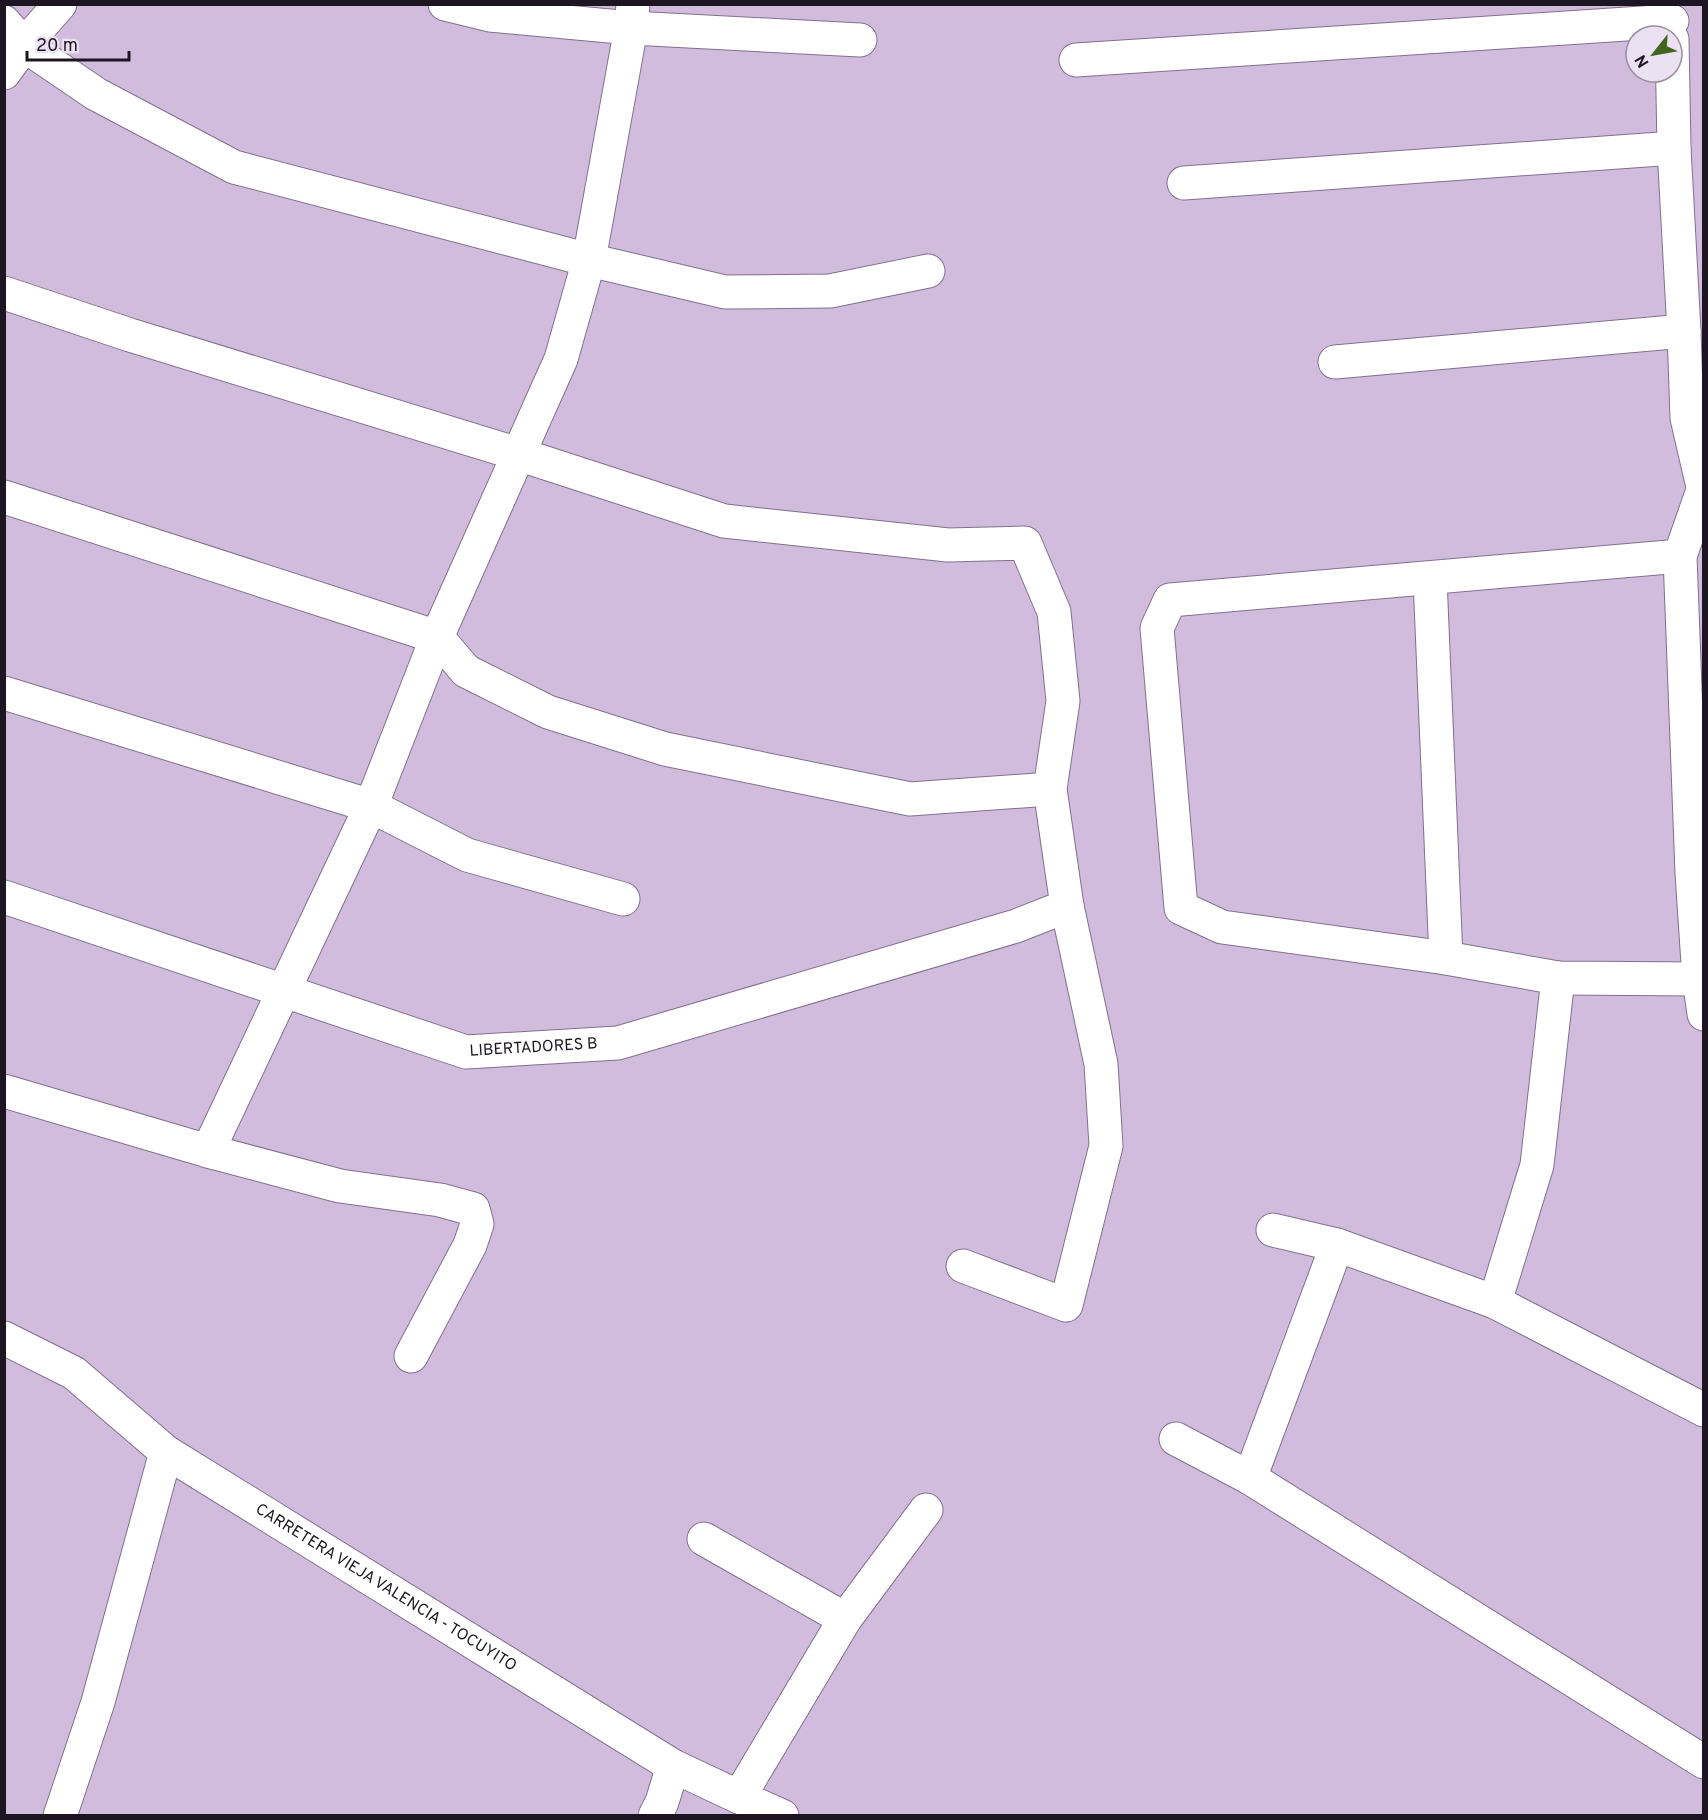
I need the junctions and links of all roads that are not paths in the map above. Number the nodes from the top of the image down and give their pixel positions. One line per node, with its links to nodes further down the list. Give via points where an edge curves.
1 (60, 4): 5 (street)
2 (445, 4): 3 (street, via 490,15)
3 (632, 16): 6 (street); 12 (street)
4 (1624, 28): 7 (street)
5 (14, 33): 8 (street); 12 (street, via 96,94 234,167)
6 (860, 40)
7 (1076, 60)
8 (4, 73)
9 (1673, 84): 10 (street)
10 (1674, 148): 11 (street); 15 (street)
11 (1184, 183)
12 (589, 260): 13 (street, via 725,292 830,291); 17 (street, via 561,359)
13 (928, 270)
14 (4, 292): 17 (street, via 130,335)
15 (1684, 330): 16 (street); 18 (street, via 1687,418)
16 (1335, 362)
17 (518, 454): 22 (street); 24 (street, via 724,521 948,545 1025,543 1054,612 1063,701)
18 (1704, 487): 20 (street)
19 (4, 497): 22 (street)
20 (1680, 556): 21 (street); 26 (street)
21 (1430, 579): 30 (street); 30 (street, via 1170,600 1157,628 1181,908 1222,927)
22 (437, 637): 24 (street, via 466,671 548,712 665,749 910,799); 25 (street)
23 (4, 693): 25 (street)
24 (1050, 789): 29 (street)
25 (371, 806): 28 (street, via 467,855); 33 (street)
26 (1698, 874): 32 (street)
27 (4, 897): 33 (street, LIBERTADORES B)
28 (623, 899)
29 (1067, 906): 33 (street, LIBERTADORES B, via 1016,926 618,1043 466,1052); 39 (street, via 1101,1064 1106,1146 1066,1305)
30 (1446, 958): 31 (street)
31 (1558, 978): 32 (street); 40 (street, via 1537,1165)
32 (1699, 979): 34 (street)
33 (283, 990): 36 (street)
34 (1704, 1014)
35 (4, 1091): 36 (street)
36 (208, 1151): 42 (street, via 340,1186 440,1200 473,1209 477,1224 470,1245)
37 (1273, 1230): 38 (street)
38 (1337, 1245): 40 (street); 46 (street)
39 (963, 1266)
40 (1495, 1302): 43 (street)
41 (4, 1338): 45 (street, CARRETERA VIEJA VALENCIA - TOCUYITO, via 74,1372)
42 (411, 1356)
43 (1704, 1410)
44 (1176, 1439): 46 (street)
45 (166, 1452): 51 (street, CARRETERA VIEJA VALENCIA - TOCUYITO); 53 (street, via 98,1702)
46 (1250, 1478): 50 (street)
47 (926, 1510): 49 (street)
48 (704, 1539): 49 (street)
49 (845, 1619): 52 (street)
50 (1704, 1762)
51 (673, 1766): 52 (street, CARRETERA VIEJA VALENCIA - TOCUYITO); 54 (street)
52 (739, 1797): 55 (street, CARRETERA VIEJA VALENCIA - TOCUYITO)
53 (60, 1815)
54 (655, 1815)
55 (782, 1815)

